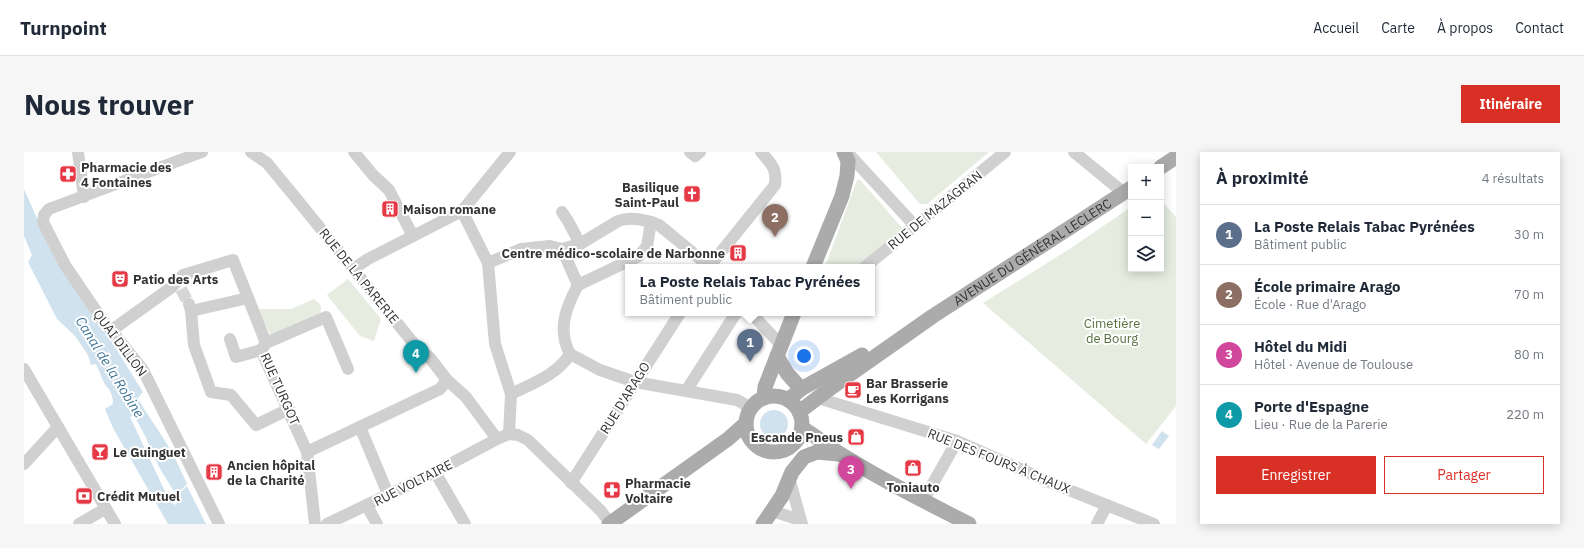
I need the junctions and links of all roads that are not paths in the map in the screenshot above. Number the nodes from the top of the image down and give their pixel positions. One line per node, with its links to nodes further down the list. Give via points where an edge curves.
1 (78, 152): 13 (street)
2 (202, 152): 13 (street)
3 (251, 152): 26 (street, RUE DE LA PARERIE, via 272,169)
4 (354, 152): 18 (street, via 389,190)
5 (510, 152): 14 (street)
6 (690, 152): 7 (street, via 695,156)
7 (700, 152)
8 (845, 152): 17 (street); 24 (main road, via 848,176)
9 (1005, 152): 17 (street, RUE DE MAZAGRAN)
10 (1074, 152): 12 (street)
11 (768, 155): 23 (street, via 776,173 775,185)
12 (1128, 190): 33 (main road, AVENUE DU GÉNÉRAL LECLERC)
13 (84, 197): 34 (street, QUAI DILLON, via 49,209 44,215 43,222 65,265)
14 (462, 211): 18 (street); 21 (street)
15 (562, 212): 19 (street)
16 (651, 222): 19 (street, via 624,219); 22 (street, via 659,225); 27 (street, via 647,246 639,256)
17 (915, 226): 25 (street, RUE DE MAZAGRAN)
18 (413, 236): 26 (street)
19 (580, 244): 20 (street)
20 (562, 249): 21 (street, via 550,246 534,247); 27 (street)
21 (488, 263): 47 (street, via 495,344)
22 (705, 264)
23 (711, 264)
24 (814, 264)
25 (869, 264)
26 (353, 269): 41 (street, RUE DE LA PARERIE)
27 (578, 285): 38 (street, via 562,325 564,340)
28 (248, 298): 34 (street, RUE TURGOT, via 233,260 183,275 177,285); 36 (street, RUE TURGOT); 50 (street, via 190,308 194,345 212,392 231,395 256,425)
29 (678, 316): 42 (street, RUE D'ARAGO)
30 (734, 316): 44 (street)
31 (753, 316): 37 (street)
32 (794, 316): 37 (main road)
33 (933, 316): 43 (main road, AVENUE DU GÉNÉRAL LECLERC); 46 (main road, AVENUE DU GÉNÉRAL LECLERC)
34 (112, 330): 75 (street, QUAI DILLON, via 143,370)
35 (230, 339): 36 (street, via 236,357)
36 (264, 347): 40 (street, via 326,316); 50 (street, RUE TURGOT)
37 (779, 350): 43 (main road, via 787,373); 45 (main road, via 765,387)
38 (570, 354): 42 (street, via 600,370); 47 (street, via 551,374)
39 (24, 369): 53 (street)
40 (348, 369)
41 (447, 380): 54 (street, via 440,389); 57 (street, RUE DE LA PARERIE, via 466,397)
42 (635, 382): 44 (street); 65 (street, RUE D'ARAGO)
43 (801, 389): 48 (main road, AVENUE DU GÉNÉRAL LECLERC)
44 (686, 391): 49 (street, via 737,400)
45 (764, 398): 48 (main road, via 772,396); 49 (main road)
46 (818, 398): 51 (main road, AVENUE DU GÉNÉRAL LECLERC); 58 (street, RUE DES FOURS À CHAUX)
47 (511, 400): 56 (street)
48 (788, 400): 51 (main road)
49 (751, 408): 52 (main road)
50 (289, 409): 60 (street, RUE TURGOT)
51 (799, 412): 55 (main road)
52 (746, 423): 59 (main road, via 751,439 764,450 780,451); 80 (main road, via 728,439)
53 (58, 427): 62 (street); 70 (street)
54 (360, 427): 60 (street); 66 (street)
55 (802, 428): 59 (main road); 61 (main road)
56 (509, 434): 57 (street, RUE VOLTAIRE); 65 (street, via 528,440)
57 (497, 439): 63 (street, RUE VOLTAIRE)
58 (957, 441): 67 (street); 68 (street, RUE DES FOURS À CHAUX)
59 (794, 443): 64 (main road)
60 (307, 452): 76 (street, RUE TURGOT)
61 (841, 455): 64 (main road, via 821,452 809,454); 67 (main road)
62 (24, 464)
63 (435, 472): 66 (street, RUE VOLTAIRE); 79 (street)
64 (791, 476): 71 (main road); 82 (street)
65 (571, 483): 80 (street, via 601,511)
66 (388, 494): 69 (street, RUE VOLTAIRE)
67 (923, 500): 72 (main road)
68 (1107, 505): 83 (street); 84 (street, RUE DES FOURS À CHAUX)
69 (367, 506): 77 (street, RUE VOLTAIRE); 78 (street)
70 (105, 509): 73 (street); 74 (street)
71 (772, 511): 81 (main road); 82 (street, via 794,518)
72 (963, 523)
73 (79, 524)
74 (115, 524)
75 (219, 524)
76 (315, 524)
77 (327, 524)
78 (377, 524)
79 (466, 524)
80 (610, 524)
81 (763, 524)
82 (802, 524)
83 (1097, 524)
84 (1154, 524)

